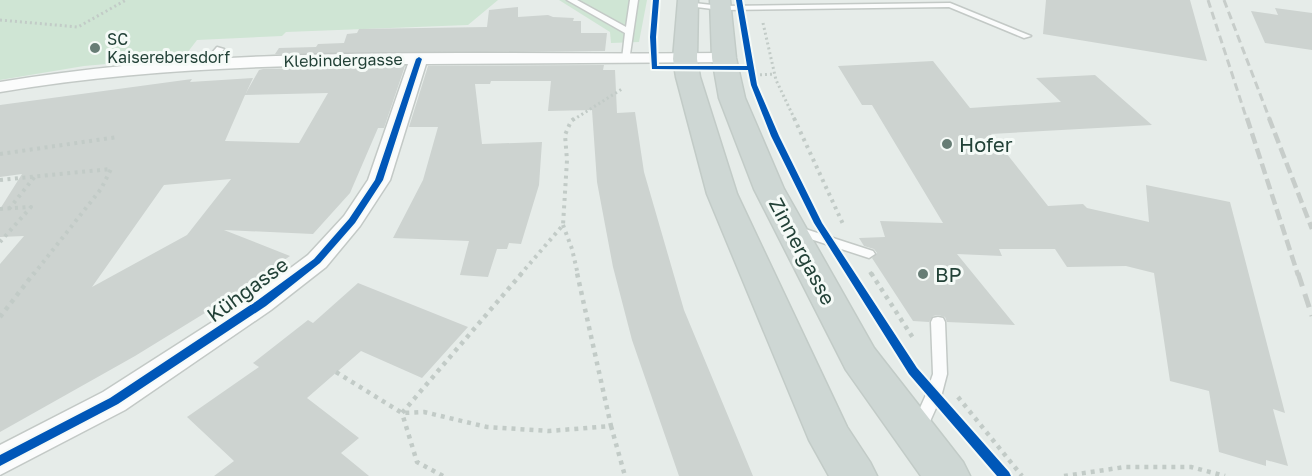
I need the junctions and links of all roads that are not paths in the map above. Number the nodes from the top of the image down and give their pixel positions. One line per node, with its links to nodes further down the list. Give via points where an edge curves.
1 (571, 0): 5 (lane)
2 (634, 0): 5 (lane)
3 (688, 2): 4 (lane); 10 (main road)
4 (721, 4): 6 (lane, via 759,8 950,5); 12 (main road, Zinnergasse)
5 (629, 32): 9 (lane)
6 (1027, 36)
7 (220, 50): 11 (lane)
8 (419, 59): 9 (street, Klebindergasse); 11 (street, Klebindergasse); 18 (street, Kühgasse, via 379,180 352,221 316,261 262,303 114,401)
9 (626, 59): 10 (street, Klebindergasse)
10 (685, 59): 12 (street, Klebindergasse); 19 (main road, via 722,194 831,440)
11 (207, 64): 13 (street, Klebindergasse, via 154,66)
12 (741, 71): 14 (main road, Zinnergasse, via 732,98 769,189)
13 (0, 87)
14 (791, 229): 15 (lane); 17 (main road, Zinnergasse, via 860,359)
15 (869, 254)
16 (938, 322): 17 (lane, via 940,374)
17 (916, 435): 20 (main road, Zinnergasse)
18 (0, 461)
19 (855, 476)
20 (947, 476)

